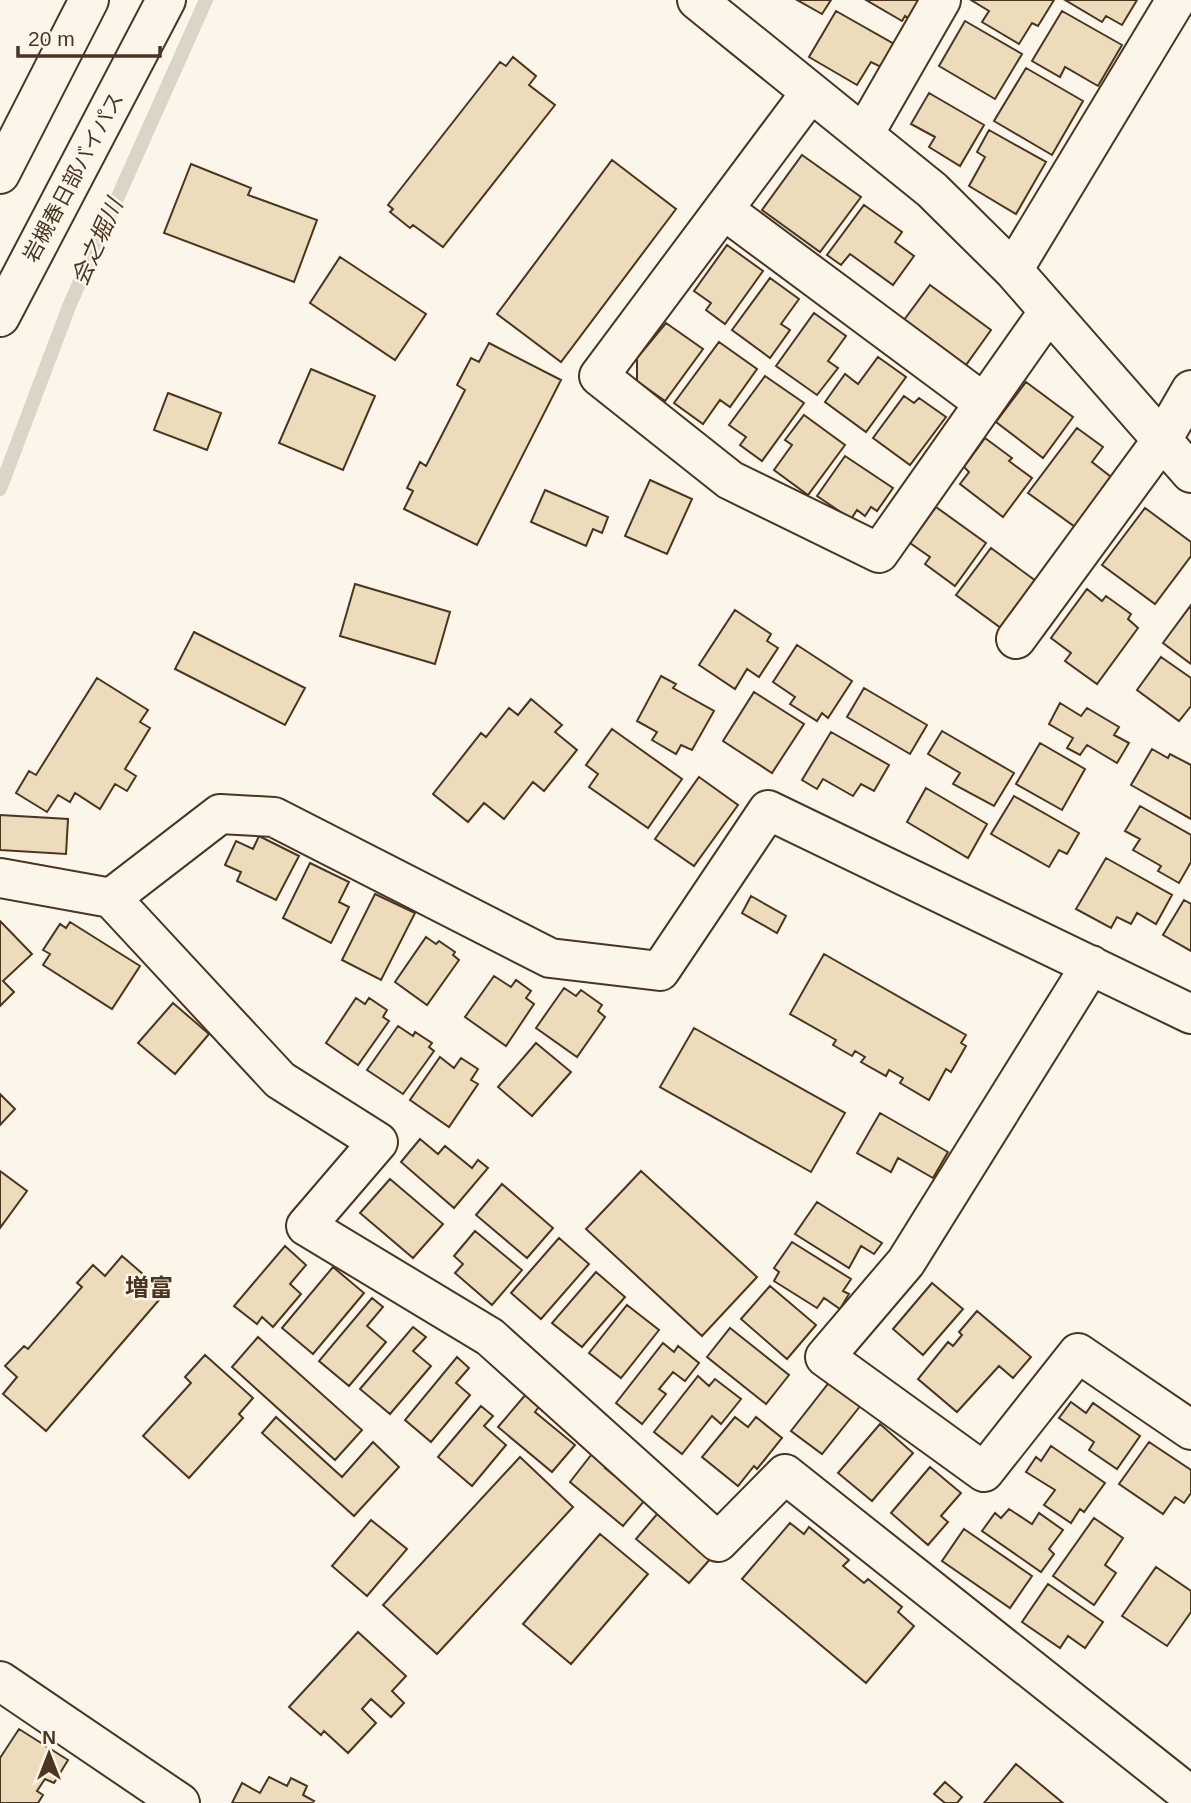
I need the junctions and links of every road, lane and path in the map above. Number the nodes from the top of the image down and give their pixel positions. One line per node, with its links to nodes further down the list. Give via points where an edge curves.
1 (89, 0): 8 (main road)
2 (166, 0): 12 (main road, 岩槻春日部バイパス)
3 (941, 0): 7 (main road)
4 (1176, 0): 10 (main road)
5 (702, 1): 6 (main road)
6 (811, 92): 7 (main road); 9 (main road)
7 (864, 134): 10 (main road, via 932,190)
8 (0, 174)
9 (724, 211): 14 (main road); 14 (main road, via 599,376 730,480 879,553)
10 (1013, 270): 11 (main road)
11 (1049, 311): 14 (main road); 15 (main road)
12 (0, 317)
13 (1191, 390): 15 (main road)
14 (984, 402)
15 (1162, 440): 16 (main road); 17 (main road)
16 (1191, 473)
17 (1016, 639)
18 (0, 878): 19 (main road)
19 (111, 898): 20 (main road, via 220,814 275,817 550,958 660,971 768,810); 24 (main road, via 280,1080 377,1142 306,1226 490,1337 718,1542 785,1474)
20 (1091, 965): 21 (main road); 22 (main road, via 906,1262 825,1357 984,1472 1078,1353)
21 (1191, 1014)
22 (1191, 1430)
23 (0, 1681): 25 (main road)
24 (1185, 1795)
25 (180, 1803)

